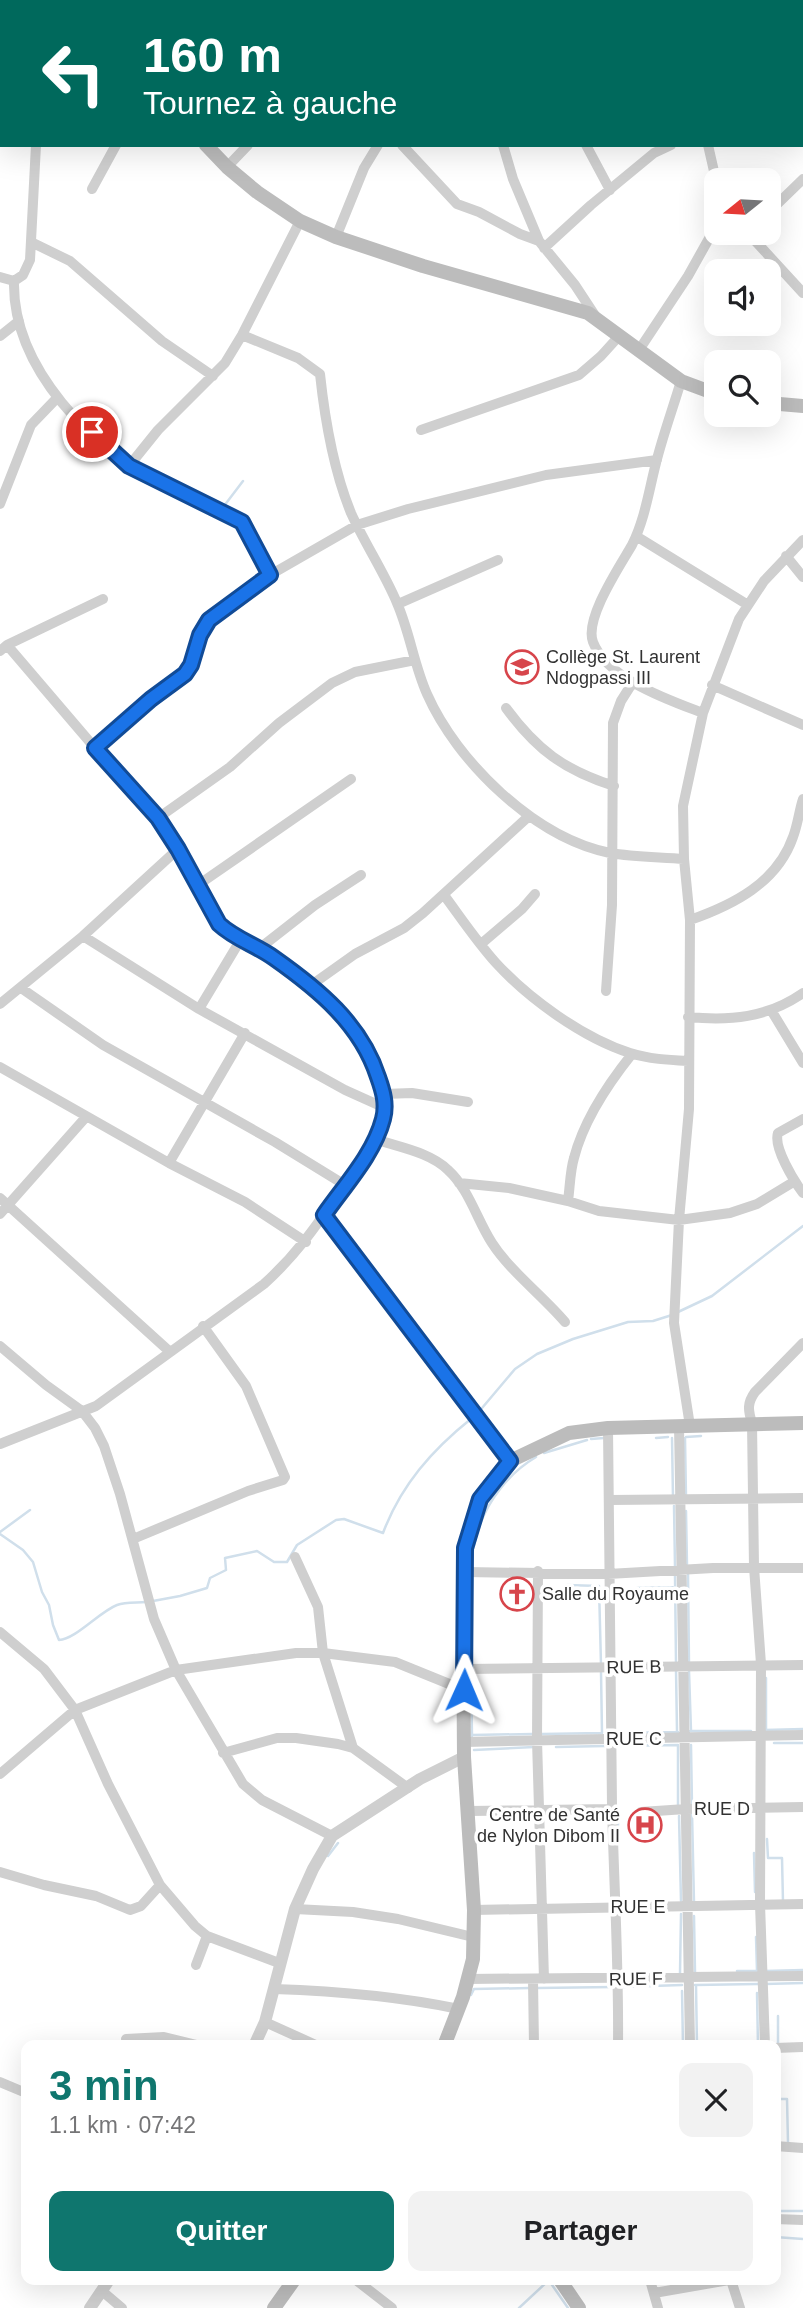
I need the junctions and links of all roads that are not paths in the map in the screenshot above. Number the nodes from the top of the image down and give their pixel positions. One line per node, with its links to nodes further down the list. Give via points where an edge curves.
1 (36, 147): 19 (street)
2 (115, 147): 14 (street)
3 (208, 147): 11 (main road)
4 (246, 147): 11 (street)
5 (377, 147): 18 (street)
6 (404, 147): 20 (street, via 457,204)
7 (504, 147): 20 (street)
8 (587, 147): 15 (street)
9 (667, 147): 15 (street)
10 (708, 147): 12 (street)
11 (227, 167): 17 (main road)
12 (713, 168)
13 (803, 179): 16 (street)
14 (92, 189)
15 (610, 190): 20 (street)
16 (781, 200)
17 (300, 220): 18 (main road); 28 (street)
18 (337, 237): 26 (main road)
19 (31, 242): 24 (street, via 28,268); 32 (street, via 70,261 154,335)
20 (541, 245): 26 (street)
21 (705, 245): 31 (street)
22 (759, 245): 25 (street)
23 (0, 277): 24 (street)
24 (14, 281): 27 (street)
25 (803, 293)
26 (596, 317): 29 (main road)
27 (19, 321): 30 (street); 35 (street)
28 (242, 335): 32 (street); 42 (street, via 307,362 320,374 331,449)
29 (620, 335): 31 (main road); 38 (street, via 579,375)
30 (0, 336)
31 (639, 350): 33 (main road)
32 (213, 376): 40 (street)
33 (681, 381): 34 (main road); 39 (street)
34 (704, 390)
35 (57, 398): 40 (street); 41 (street, via 31,425)
36 (781, 406): 37 (main road)
37 (801, 410)
38 (421, 429)
39 (657, 460): 42 (street, via 545,475); 43 (street)
40 (129, 466): 47 (street, via 242,522)
41 (0, 504)
42 (357, 525): 47 (street); 50 (street)
43 (636, 536): 51 (street); 54 (street, via 591,627 600,655)
44 (803, 540): 45 (street)
45 (786, 556): 48 (street); 51 (street)
46 (498, 560): 50 (street)
47 (270, 575): 59 (street, via 209,620 185,674)
48 (803, 578)
49 (103, 599): 52 (street)
50 (398, 604): 53 (street)
51 (748, 604): 55 (street)
52 (4, 648): 59 (street)
53 (415, 660): 63 (street, via 446,732 483,776); 64 (street, via 355,672 332,683 230,767)
54 (634, 682): 57 (street); 61 (street, via 613,723)
55 (712, 685): 57 (street); 58 (street)
56 (506, 708): 61 (street, via 547,753)
57 (703, 713): 67 (street, via 683,806)
58 (803, 725)
59 (95, 748): 64 (street)
60 (351, 779): 69 (street)
61 (614, 786): 66 (street)
62 (802, 805): 72 (street, via 786,852 763,882 723,908)
63 (529, 816): 66 (street, via 561,835); 71 (street)
64 (158, 818): 65 (street)
65 (178, 849): 69 (street); 73 (street)
66 (611, 853): 67 (street); 79 (street)
67 (684, 859): 72 (street)
68 (361, 875): 76 (street)
69 (198, 885): 74 (street, via 219,924)
70 (535, 894): 75 (street)
71 (444, 895): 75 (street); 77 (street, via 404,928 355,954)
72 (690, 920): 84 (street)
73 (83, 936): 78 (street); 82 (street)
74 (242, 939): 76 (street); 82 (street)
75 (481, 944): 86 (street, via 496,964 551,1010)
76 (260, 948): 77 (street)
77 (310, 986): 90 (street, via 362,1040)
78 (21, 988): 81 (street); 91 (street, via 103,1045)
79 (606, 991)
80 (803, 993): 83 (street)
81 (0, 1004)
82 (199, 1009): 85 (street)
83 (771, 1010): 84 (street, via 721,1020); 88 (street)
84 (688, 1017): 87 (street)
85 (245, 1033): 91 (street); 93 (street)
86 (632, 1054): 87 (street); 102 (street, via 584,1131 573,1158)
87 (688, 1061): 105 (street, via 689,1109)
88 (803, 1063)
89 (0, 1067): 94 (street)
90 (384, 1094): 92 (street, via 412,1093); 93 (street)
91 (202, 1102): 97 (street); 100 (street)
92 (468, 1102)
93 (385, 1108): 96 (street)
94 (86, 1117): 97 (street); 103 (street)
95 (803, 1119): 98 (street, via 776,1137)
96 (374, 1139): 99 (street, via 436,1161); 100 (street)
97 (169, 1163): 106 (street, via 245,1202)
98 (794, 1181): 101 (street); 105 (street, via 757,1204)
99 (459, 1183): 102 (street); 107 (street, via 493,1244)
100 (345, 1185): 104 (street)
101 (803, 1194)
102 (568, 1201): 105 (street, via 599,1211)
103 (3, 1206): 111 (street)
104 (324, 1215): 106 (street); 118 (street)
105 (679, 1220): 115 (street, via 674,1323)
106 (306, 1242): 108 (street, via 264,1284)
107 (565, 1322)
108 (204, 1326): 111 (street); 123 (street, via 246,1386 285,1477)
109 (803, 1343): 113 (street, via 749,1400)
110 (0, 1346): 112 (street)
111 (169, 1351): 112 (street)
112 (82, 1411): 117 (street); 123 (street, via 104,1446)
113 (752, 1423): 114 (main road); 115 (main road); 121 (street)
114 (803, 1423)
115 (684, 1426): 116 (main road); 120 (street)
116 (608, 1427): 118 (main road, via 569,1433); 122 (street)
117 (0, 1444)
118 (510, 1461): 129 (main road, via 480,1499 465,1548)
119 (803, 1498): 121 (street)
120 (681, 1499): 121 (street); 122 (street); 127 (street)
121 (752, 1499): 125 (street)
122 (610, 1500): 130 (street)
123 (133, 1539): 139 (street, via 154,1619)
124 (295, 1557): 132 (street, via 318,1607)
125 (754, 1567): 126 (street); 127 (street); 133 (street)
126 (803, 1567)
127 (683, 1570): 130 (street); 135 (street)
128 (538, 1571): 129 (street); 130 (street); 138 (street)
129 (465, 1572): 137 (main road)
130 (608, 1574): 136 (street)
131 (2, 1637): 141 (street, via 44,1669)
132 (323, 1653): 139 (street); 140 (street, via 395,1662); 148 (street)
133 (761, 1664): 134 (street, RUE B); 135 (street, RUE B); 143 (street)
134 (803, 1665)
135 (684, 1667): 136 (street, RUE B); 145 (street)
136 (610, 1668): 138 (street, RUE B); 144 (street)
137 (465, 1669): 138 (street, RUE B); 140 (main road)
138 (537, 1669): 146 (street)
139 (176, 1670): 141 (street); 149 (street)
140 (464, 1690): 147 (main road)
141 (75, 1710): 151 (street); 162 (street)
142 (803, 1735): 143 (street, RUE C)
143 (761, 1736): 145 (street, RUE C); 154 (street)
144 (611, 1739): 145 (street, RUE C); 146 (street, RUE C); 156 (street)
145 (686, 1739): 155 (street)
146 (537, 1740): 147 (street, RUE C); 158 (street)
147 (464, 1742): 150 (main road)
148 (354, 1748): 149 (street, via 277,1738); 152 (street)
149 (223, 1753): 160 (street, via 243,1784 262,1800)
150 (464, 1758): 152 (street); 157 (main road)
151 (0, 1774)
152 (408, 1787): 160 (street)
153 (803, 1807): 154 (street, RUE D)
154 (760, 1808): 155 (street, RUE D); 163 (street)
155 (686, 1809): 159 (street, RUE D); 166 (street)
156 (612, 1810): 158 (street); 165 (street)
157 (468, 1811): 158 (street); 169 (main road)
158 (540, 1811): 168 (street)
159 (641, 1812)
160 (332, 1836): 167 (street)
161 (1, 1872): 162 (street, via 96,1896 130,1910 141,1906)
162 (160, 1885): 170 (street)
163 (760, 1904): 164 (street, RUE E); 166 (street, RUE E); 175 (street)
164 (803, 1904)
165 (616, 1907): 166 (street, RUE E); 168 (street, RUE E); 179 (street)
166 (688, 1907): 176 (street)
167 (295, 1909): 171 (street, via 354,1912); 172 (street)
168 (543, 1909): 169 (street, RUE E); 178 (street)
169 (474, 1910): 171 (main road)
170 (207, 1936): 172 (street); 173 (street)
171 (473, 1937): 177 (main road)
172 (279, 1963): 180 (street)
173 (196, 1965)
174 (803, 1976): 175 (street, RUE F)
175 (762, 1977): 176 (street, RUE F); 191 (street)
176 (688, 1978): 179 (street, RUE F); 190 (street)
177 (468, 1979): 178 (street, RUE F); 181 (main road)
178 (539, 1979): 179 (street, RUE F); 188 (street)
179 (619, 1979): 189 (street)
180 (274, 1989): 181 (street, via 358,1993); 182 (street)
181 (459, 2009): 187 (main road)
182 (265, 2022): 185 (street); 186 (street)
183 (125, 2039): 184 (street)
184 (176, 2040)
185 (257, 2040)
186 (305, 2040)
187 (446, 2040)
188 (534, 2040)
189 (618, 2040)
190 (690, 2040)
191 (765, 2040)
192 (803, 2047): 193 (street)
193 (781, 2048)
194 (0, 2082): 195 (street)
195 (21, 2092)
196 (781, 2146): 197 (street)
197 (803, 2148)
198 (781, 2219): 199 (street)
199 (803, 2220)
200 (291, 2285): 210 (main road)
201 (362, 2285): 211 (street)
202 (564, 2285): 212 (main road)
203 (652, 2285): 207 (street)
204 (701, 2285): 207 (street)
205 (732, 2285): 214 (street)
206 (105, 2286): 208 (street); 209 (street)
207 (654, 2293): 213 (street)
208 (90, 2308)
209 (122, 2308)
210 (274, 2308)
211 (391, 2308)
212 (579, 2308)
213 (658, 2308)
214 (740, 2308)

